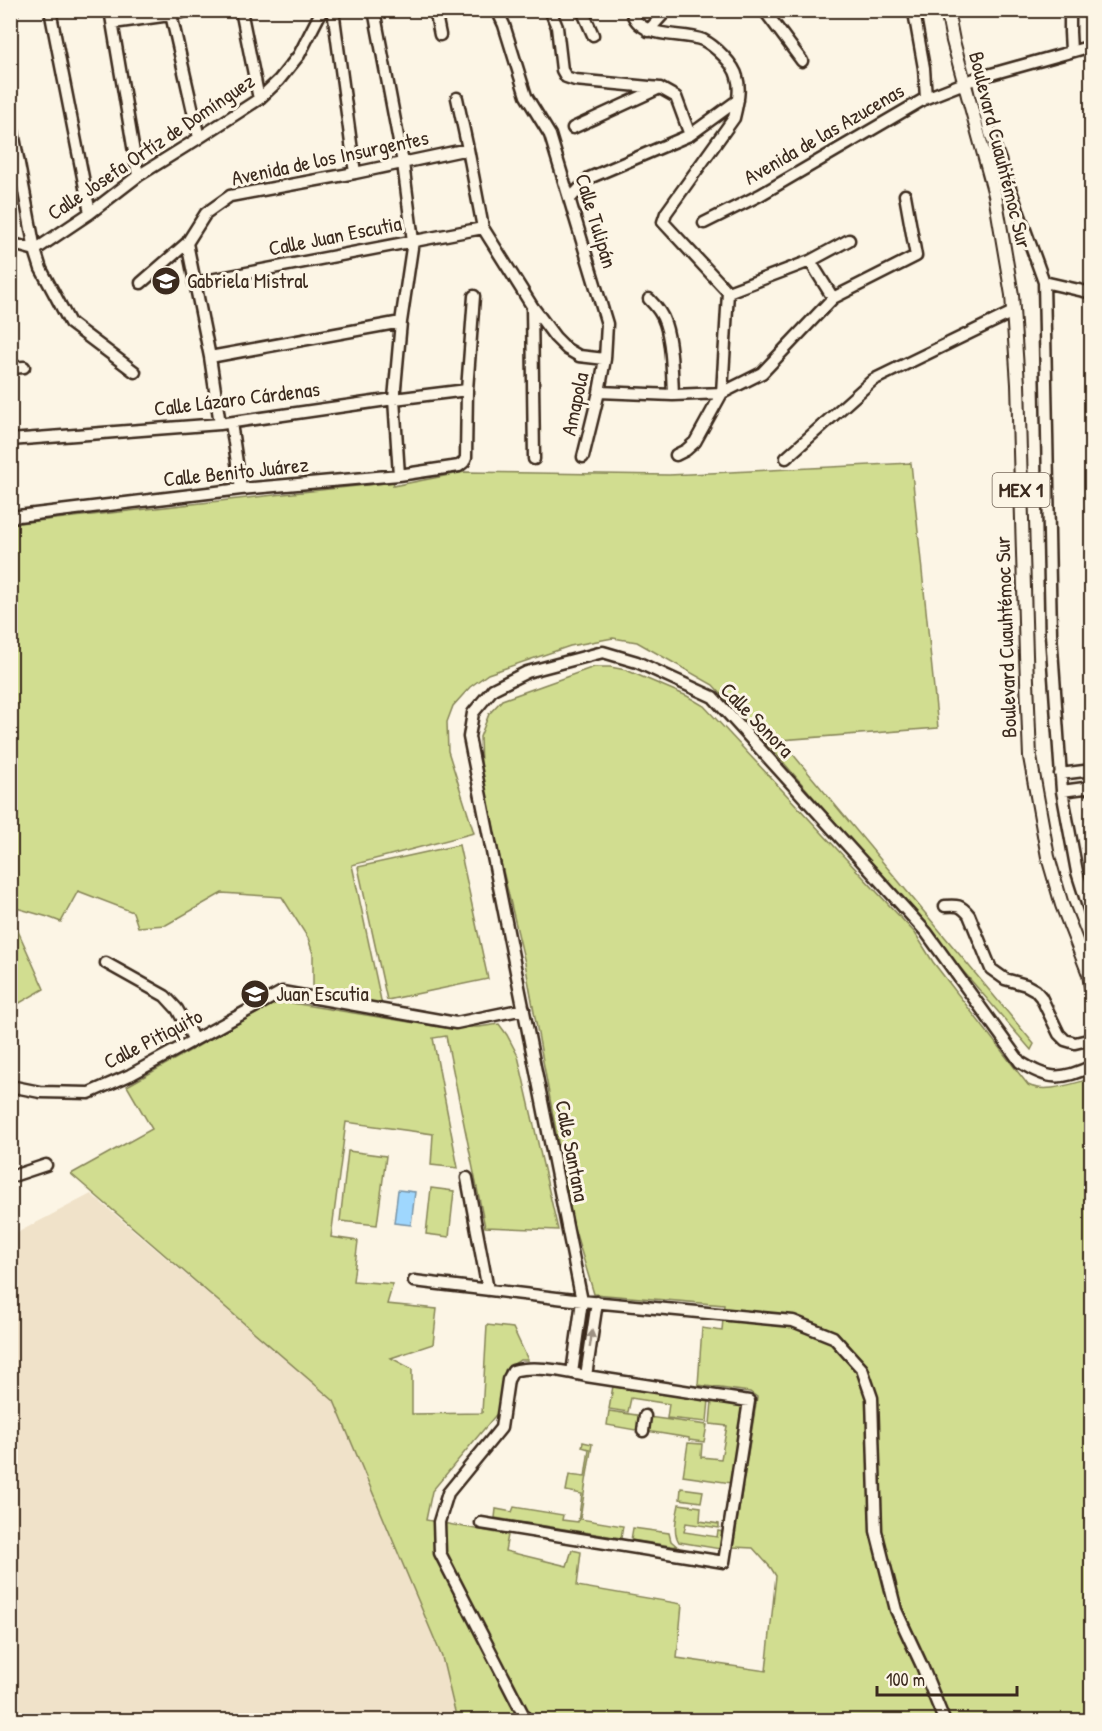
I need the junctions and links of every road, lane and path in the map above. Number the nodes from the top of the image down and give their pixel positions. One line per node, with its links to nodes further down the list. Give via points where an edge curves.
1 (50, 10): 43 (street)
2 (110, 10): 19 (street)
3 (189, 10): 17 (street)
4 (241, 10): 31 (street)
5 (322, 10): 31 (street, Calle Josefa Ortíz de Domínguez, via 298,55)
6 (333, 10): 39 (street)
7 (374, 10): 38 (street)
8 (435, 10): 21 (street)
9 (497, 10): 42 (street, Calle Tulipán, via 526,96 550,135)
10 (550, 10): 28 (street, via 566,77)
11 (582, 10): 22 (street)
12 (631, 10): 20 (street)
13 (667, 10): 20 (street)
14 (764, 10): 25 (street)
15 (947, 10): 27 (main road, Boulevard Cuauhtémoc Sur / MEX 1)
16 (1070, 10): 24 (street)
17 (170, 13): 19 (street); 36 (street)
18 (915, 18): 30 (street)
19 (113, 23): 40 (street)
20 (648, 31): 32 (street, via 703,40 723,54 737,76)
21 (440, 35)
22 (593, 35)
23 (1092, 46): 24 (street, Avenida de las Azucenas)
24 (1071, 51): 26 (street, Avenida de las Azucenas)
25 (802, 61)
26 (977, 78): 27 (street, Avenida de las Azucenas); 52 (street, via 990,133)
27 (964, 82): 30 (street, Avenida de las Azucenas); 61 (main road, Boulevard Cuauhtémoc Sur / MEX 1, via 995,195)
28 (660, 88): 34 (street); 35 (street, via 676,97)
29 (457, 98): 37 (street)
30 (926, 98): 44 (street, Avenida de las Azucenas, via 760,195)
31 (259, 99): 36 (street, Calle Josefa Ortíz de Domínguez)
32 (738, 100): 35 (street); 55 (street, via 734,118 663,222)
33 (10, 116): 50 (street)
34 (573, 128)
35 (690, 135): 42 (street, via 589,178)
36 (199, 138): 40 (street, Calle Josefa Ortíz de Domínguez)
37 (468, 149): 38 (street, Avenida de los Insurgentes); 45 (street)
38 (403, 163): 39 (street, Avenida de los Insurgentes); 46 (street)
39 (355, 173): 49 (street, Avenida de los Insurgentes, via 230,196 206,213)
40 (138, 176): 43 (street, Calle Josefa Ortíz de Domínguez)
41 (905, 195): 58 (street, via 916,256)
42 (570, 199): 64 (street, Calle Tulipán, via 607,324)
43 (90, 213): 50 (street, Calle Josefa Ortíz de Domínguez)
44 (704, 223)
45 (483, 228): 46 (street, Calle Juan Escutia); 60 (street)
46 (413, 240): 54 (street, Calle Juan Escutia); 62 (street)
47 (849, 240): 51 (street)
48 (10, 243): 50 (street)
49 (187, 243): 53 (street, Avenida de los Insurgentes); 54 (street)
50 (35, 250): 67 (street, via 70,323)
51 (810, 261): 55 (street); 58 (street)
52 (1044, 282): 56 (street); 83 (street, via 1052,634)
53 (141, 283)
54 (194, 283): 63 (street)
55 (728, 292): 70 (street)
56 (1092, 293)
57 (474, 296): 68 (street)
58 (833, 298): 70 (street, via 762,373)
59 (649, 299): 71 (street, via 665,323)
60 (532, 306): 64 (street, via 567,349 579,356); 78 (street)
61 (1013, 312): 77 (street, via 873,380); 89 (main road, Boulevard Cuauhtémoc Sur / MEX 1, via 1030,757 1048,857 1062,905)
62 (401, 322): 63 (street); 72 (street)
63 (210, 357): 73 (street)
64 (605, 359): 69 (street, Amapola)
65 (24, 367): 66 (street)
66 (10, 368)
67 (135, 372)
68 (467, 390): 72 (street, Calle Lázaro Cárdenas); 79 (street, Calle Benito Juárez, via 464,462)
69 (599, 392): 71 (street); 76 (street, Amapola)
70 (722, 393): 71 (street); 75 (street, via 695,442)
71 (673, 395)
72 (394, 399): 73 (street, Calle Lázaro Cárdenas); 79 (street)
73 (226, 423): 74 (street, Calle Lázaro Cárdenas); 80 (street)
74 (10, 440)
75 (676, 454)
76 (583, 457)
77 (786, 458)
78 (534, 459)
79 (399, 475): 80 (street, Calle Benito Juárez)
80 (241, 489): 81 (street, Calle Benito Juárez)
81 (10, 517)
82 (1092, 770): 83 (street)
83 (1060, 774): 85 (street)
84 (1092, 788): 85 (street)
85 (1062, 791): 87 (street, via 1077,872)
86 (945, 906): 92 (street, via 963,908 991,969 1035,990 1065,1040 1076,1043)
87 (1092, 919)
88 (106, 963): 93 (street, via 165,996)
89 (1090, 969): 90 (main road, Boulevard Cuauhtémoc Sur / MEX 1)
90 (1092, 994)
91 (524, 1009): 93 (street, Calle Pitiquito, via 456,1023 282,992); 94 (street, Calle Sonora, via 469,737 473,713 493,689 527,672 603,652 637,662 713,697 926,932 1020,1062 1052,1078); 101 (street, Calle Santana)
92 (1092, 1039)
93 (194, 1040): 95 (street, Calle Pitiquito, via 89,1093 40,1092)
94 (1092, 1066)
95 (10, 1086)
96 (46, 1165): 97 (street)
97 (10, 1177)
98 (467, 1178): 100 (street)
99 (414, 1281): 100 (street)
100 (489, 1290): 101 (street)
101 (582, 1301): 102 (street); 103 (street, Calle Santana)
102 (597, 1302): 104 (street, one-way to 102); 109 (street, via 793,1321 833,1337 862,1369 872,1398 876,1531 896,1610)
103 (572, 1373): 104 (street); 108 (street, via 525,1368 513,1371 508,1380 501,1428 448,1492 439,1522 440,1553)
104 (586, 1376): 107 (street, via 749,1401 724,1562)
105 (645, 1416): 106 (street)
106 (643, 1431)
107 (481, 1523)
108 (526, 1720)
109 (944, 1720)

